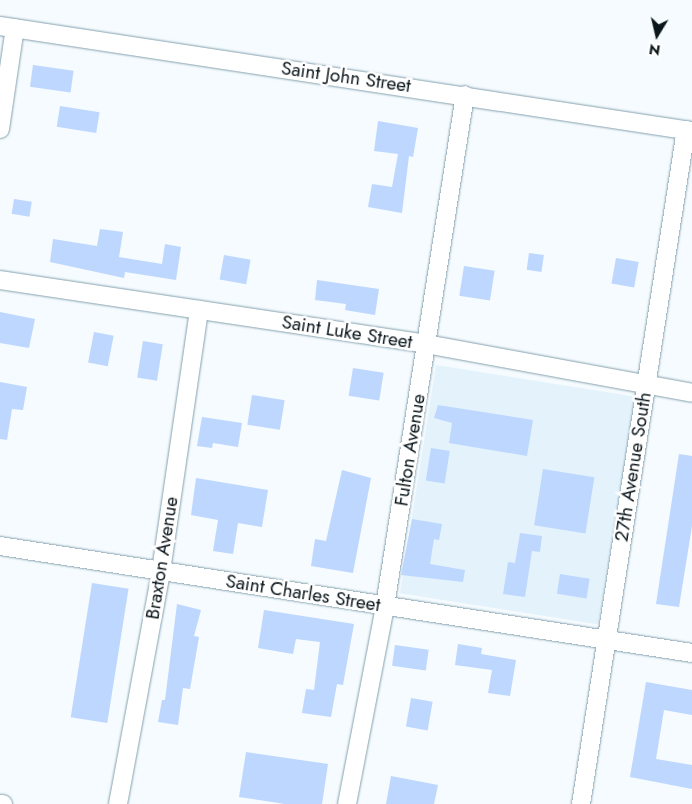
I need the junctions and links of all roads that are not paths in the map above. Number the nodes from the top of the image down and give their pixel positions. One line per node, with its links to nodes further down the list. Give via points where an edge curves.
1 (8, 27): 2 (street, Saint John Street); 3 (street)
2 (465, 95): 4 (street, Saint John Street); 7 (street, Fulton Avenue)
3 (0, 129)
4 (689, 130): 8 (street, 27th Avenue South)
5 (0, 280): 6 (street, Saint Luke Street)
6 (199, 310): 7 (street, Saint Luke Street); 11 (street, Braxton Avenue)
7 (426, 344): 8 (street, Saint Luke Street); 12 (street, Fulton Avenue)
8 (647, 384): 9 (street, Saint Luke Street); 13 (street, 27th Avenue South)
9 (692, 393)
10 (0, 546): 11 (street, Saint Charles Street)
11 (161, 571): 12 (street, Saint Charles Street); 15 (street, Braxton Avenue)
12 (385, 606): 13 (street, Saint Charles Street); 16 (street, Fulton Avenue)
13 (606, 638): 14 (street, Saint Charles Street); 17 (street, 27th Avenue South)
14 (692, 653)
15 (118, 804)
16 (347, 804)
17 (581, 804)

